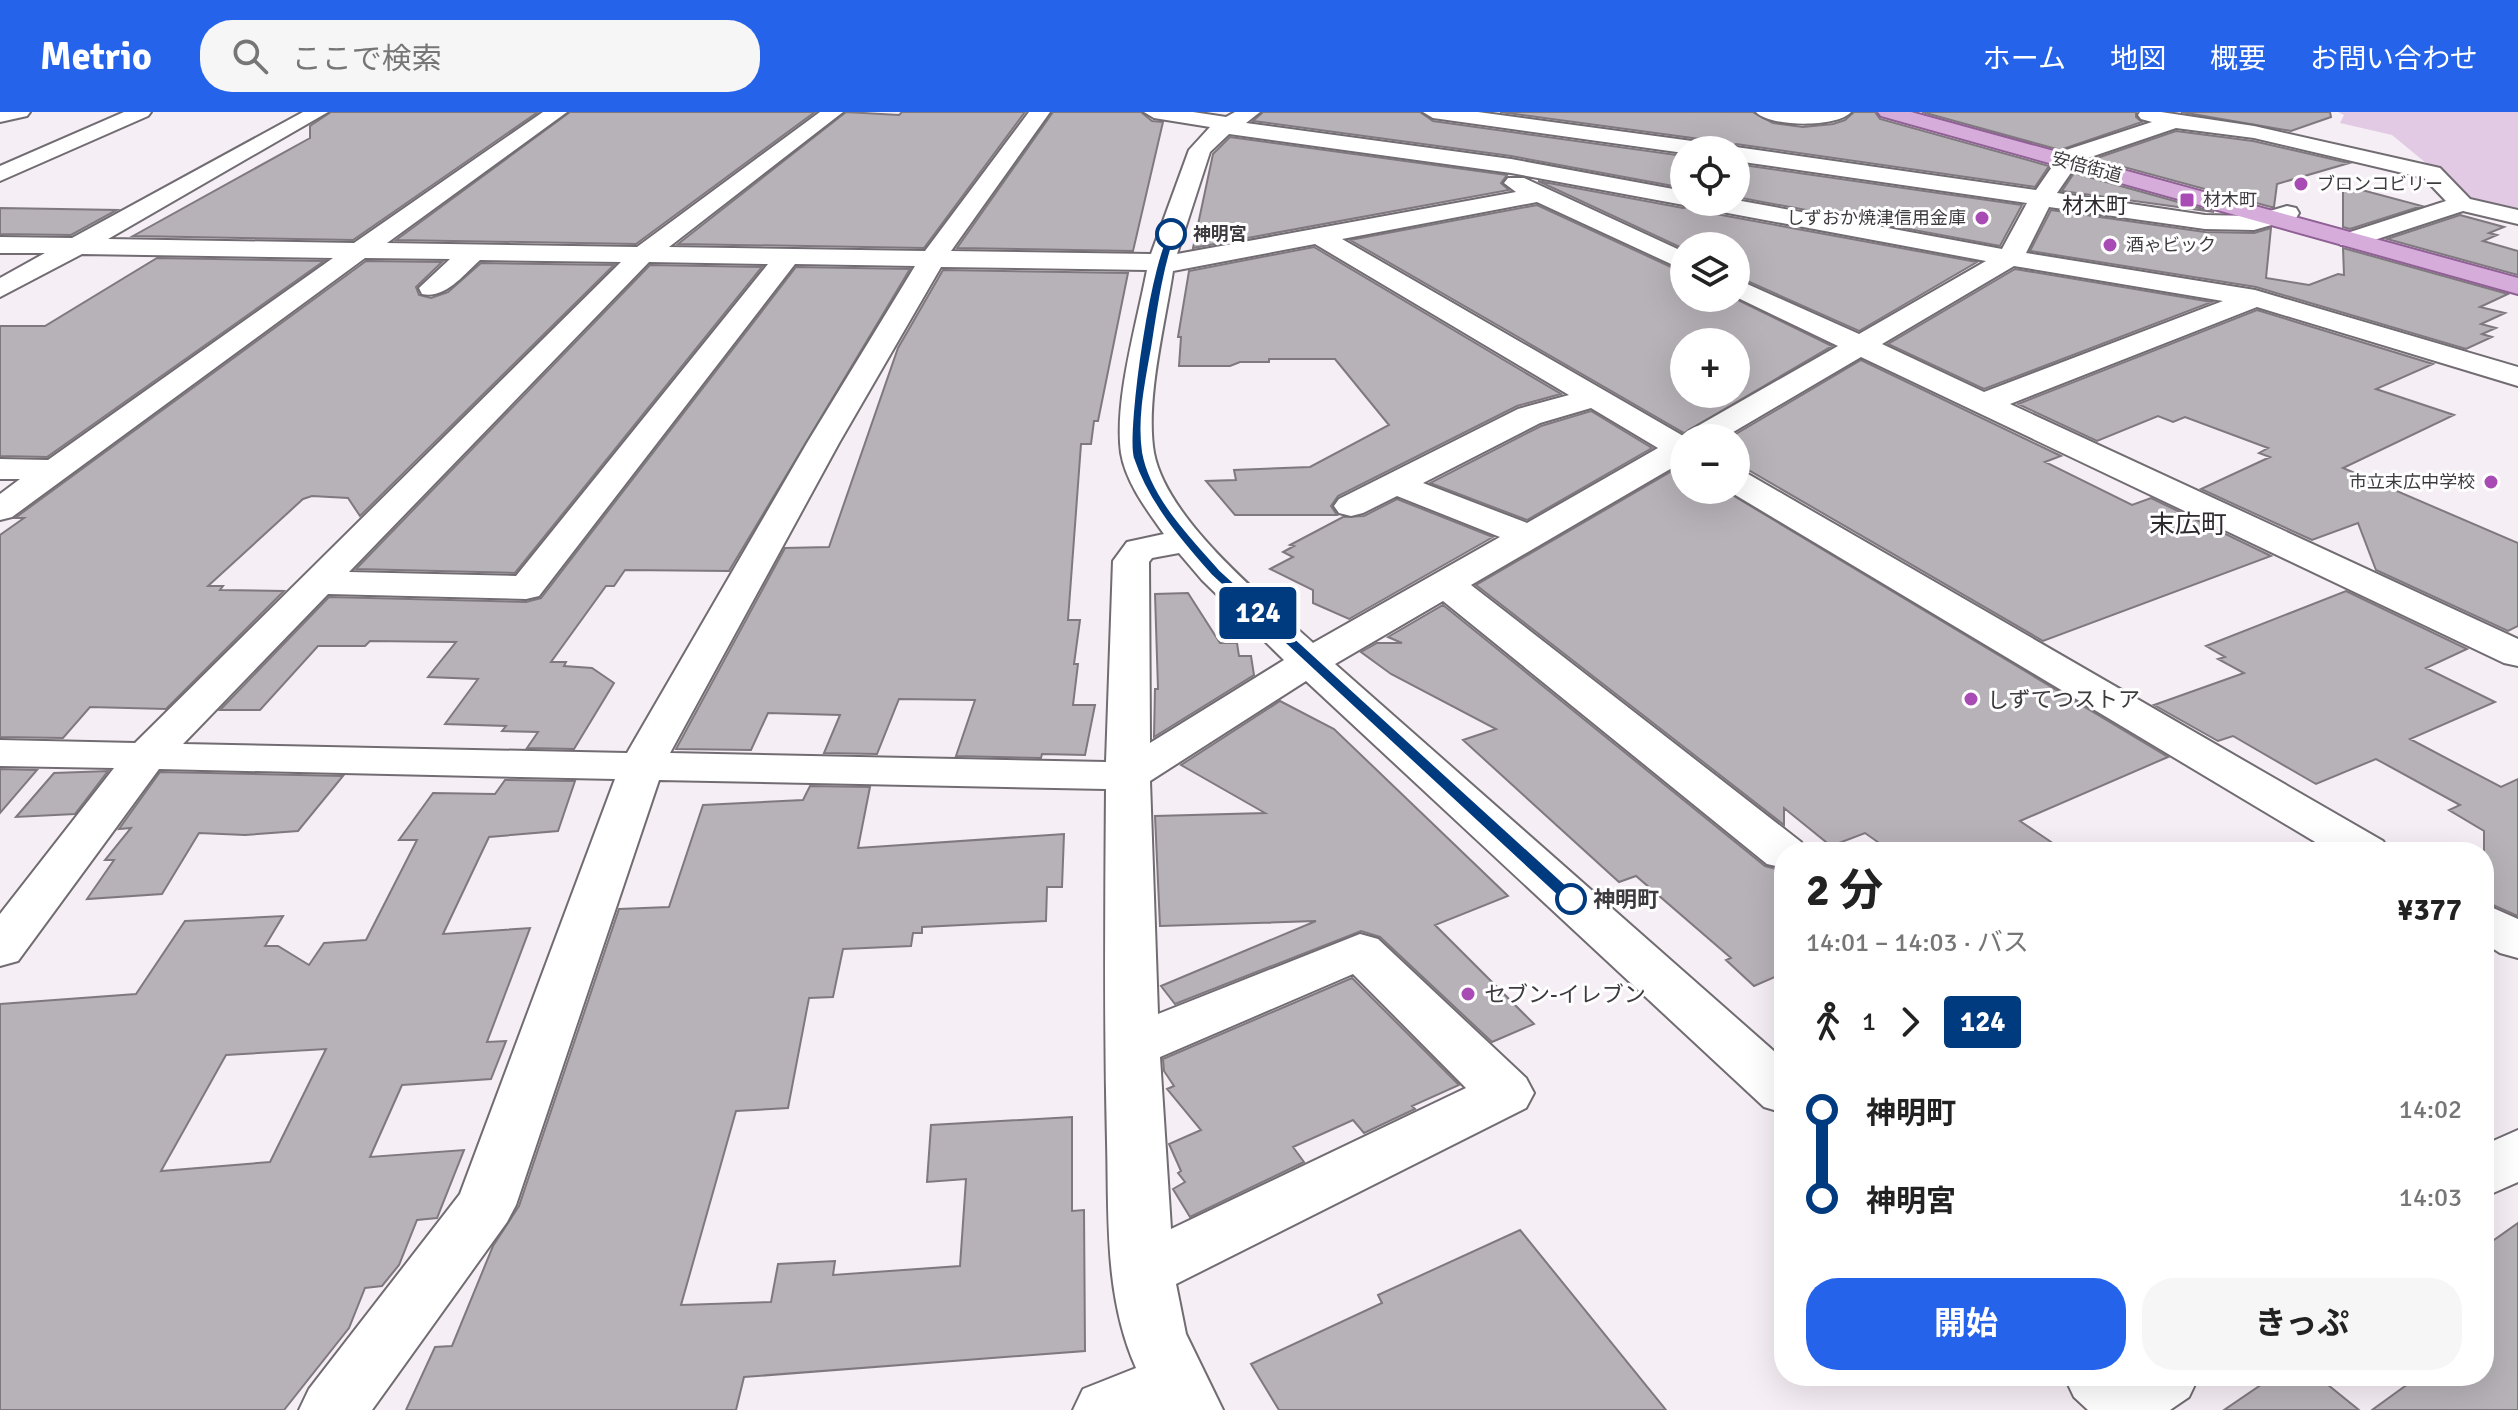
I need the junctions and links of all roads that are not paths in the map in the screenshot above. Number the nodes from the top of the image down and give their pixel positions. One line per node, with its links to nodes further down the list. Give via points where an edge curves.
1 (20, 112): 15 (street)
2 (141, 112): 25 (street)
3 (318, 112): 36 (street)
4 (557, 112): 37 (street)
5 (833, 112): 39 (street)
6 (1040, 112): 42 (street)
7 (1154, 112): 17 (street)
8 (1433, 112): 19 (street)
9 (1591, 112): 19 (street)
10 (1766, 112): 16 (street)
11 (1841, 112): 16 (street)
12 (1888, 112): 22 (main road, 安倍街道)
13 (1919, 112): 22 (main road, 安倍街道)
14 (2138, 112): 18 (street)
15 (0, 116)
16 (1819, 119): 23 (street)
17 (1235, 121): 24 (street); 44 (street, via 1200,150)
18 (2175, 122): 22 (street); 29 (street, via 2254,132 2432,173)
19 (1568, 130): 20 (street); 24 (street)
20 (1670, 145)
21 (1750, 156): 23 (street)
22 (2070, 159): 28 (street); 31 (main road, 安倍街道)
23 (1778, 160): 28 (street)
24 (1507, 166): 26 (street, via 1497,174); 27 (street)
25 (0, 174)
26 (1541, 194): 33 (street); 40 (street)
27 (1670, 195)
28 (2042, 198): 31 (street, via 2205,222 2254,223); 43 (street)
29 (2462, 204): 32 (street); 34 (street)
30 (1750, 210): 43 (street)
31 (2279, 216): 34 (main road, 安倍街道)
32 (2518, 217)
33 (1320, 236): 44 (street); 53 (street)
34 (2358, 237): 45 (main road, 安倍街道); 46 (main road, 安倍街道)
35 (0, 245): 36 (street)
36 (77, 246): 37 (street); 48 (street)
37 (360, 250): 38 (street); 59 (street)
38 (474, 252): 39 (street); 47 (street)
39 (642, 255): 41 (street); 66 (street)
40 (1670, 255)
41 (787, 257): 42 (street); 66 (street, via 526,588)
42 (933, 258): 44 (street); 72 (street)
43 (2010, 258): 50 (street); 51 (street)
44 (1161, 264): 65 (street, via 1136,412 1138,454 1152,491)
45 (2518, 276)
46 (2518, 286)
47 (432, 288)
48 (0, 289)
49 (1750, 294): 51 (street)
50 (2255, 298): 52 (street); 54 (street)
51 (1861, 346): 54 (street); 55 (street)
52 (2518, 377)
53 (1597, 397): 56 (street); 60 (street, via 1529,416)
54 (1983, 403): 68 (street)
55 (1726, 424)
56 (1670, 436)
57 (1670, 456): 64 (street)
58 (0, 469): 59 (street)
59 (56, 470): 63 (street)
60 (1394, 483): 62 (street); 64 (street)
61 (1750, 489): 74 (street)
62 (1351, 506)
63 (0, 510)
64 (1529, 536): 67 (street)
65 (1187, 540): 69 (street); 73 (street, via 1140,550 1131,561)
66 (318, 582): 71 (street)
67 (1446, 584): 69 (street); 75 (street)
68 (2518, 654)
69 (1309, 662): 73 (street); 80 (street)
70 (0, 753): 71 (street)
71 (147, 755): 72 (street); 78 (street)
72 (641, 767): 73 (street); 85 (street, via 486,1205)
73 (1128, 776): 79 (street)
74 (2349, 842)
75 (1774, 845)
76 (2494, 927): 77 (street)
77 (2518, 941)
78 (0, 949)
79 (1132, 1047): 83 (street); 83 (street, via 1360,951 1506,1093)
80 (1774, 1083)
81 (2518, 1153): 82 (street)
82 (2494, 1168)
83 (1142, 1271): 84 (street, via 1154,1335)
84 (1182, 1396): 86 (street)
85 (333, 1410)
86 (1107, 1410)

